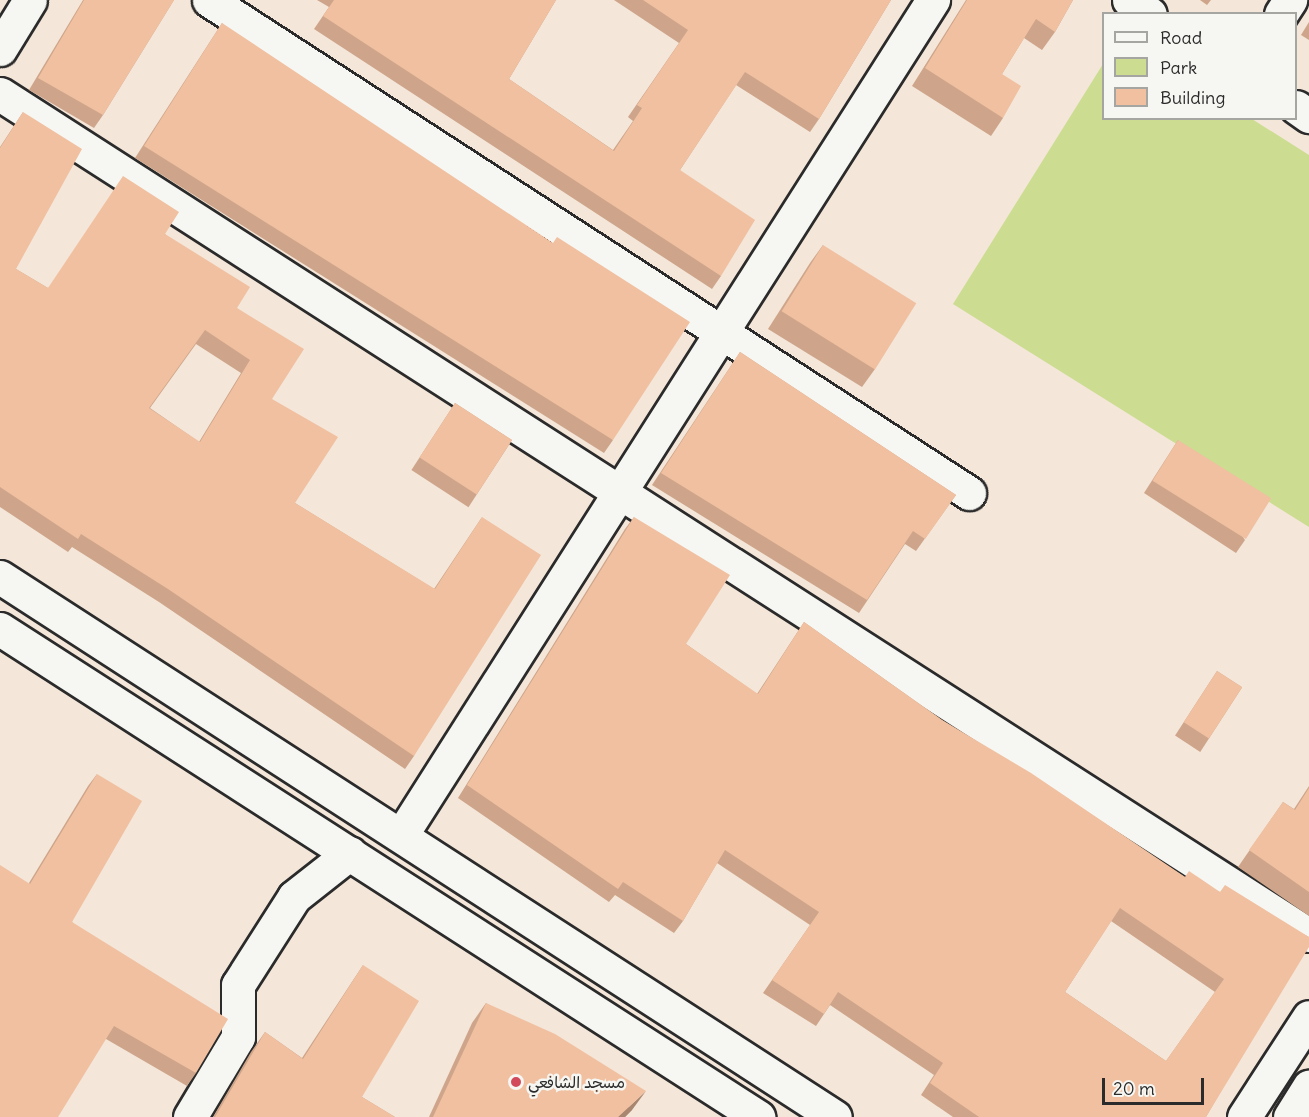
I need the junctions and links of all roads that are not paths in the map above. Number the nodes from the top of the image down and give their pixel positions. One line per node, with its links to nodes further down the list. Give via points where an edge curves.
1 (30, 0): 6 (street)
2 (209, 0): 8 (street)
3 (933, 0): 8 (street)
4 (1129, 0): 5 (street)
5 (1147, 12)
6 (0, 48)
7 (0, 94): 10 (street)
8 (721, 332): 9 (street); 10 (street)
9 (969, 493)
10 (618, 494): 13 (street); 15 (street)
11 (0, 577): 13 (street)
12 (0, 629): 14 (street)
13 (402, 834): 20 (street)
14 (350, 853): 18 (street, via 294,897 238,985 238,1037); 19 (street)
15 (1309, 934)
16 (1309, 1017): 21 (street)
17 (1309, 1087): 22 (street)
18 (190, 1117)
19 (758, 1117)
20 (835, 1117)
21 (1244, 1117)
22 (1290, 1117)

